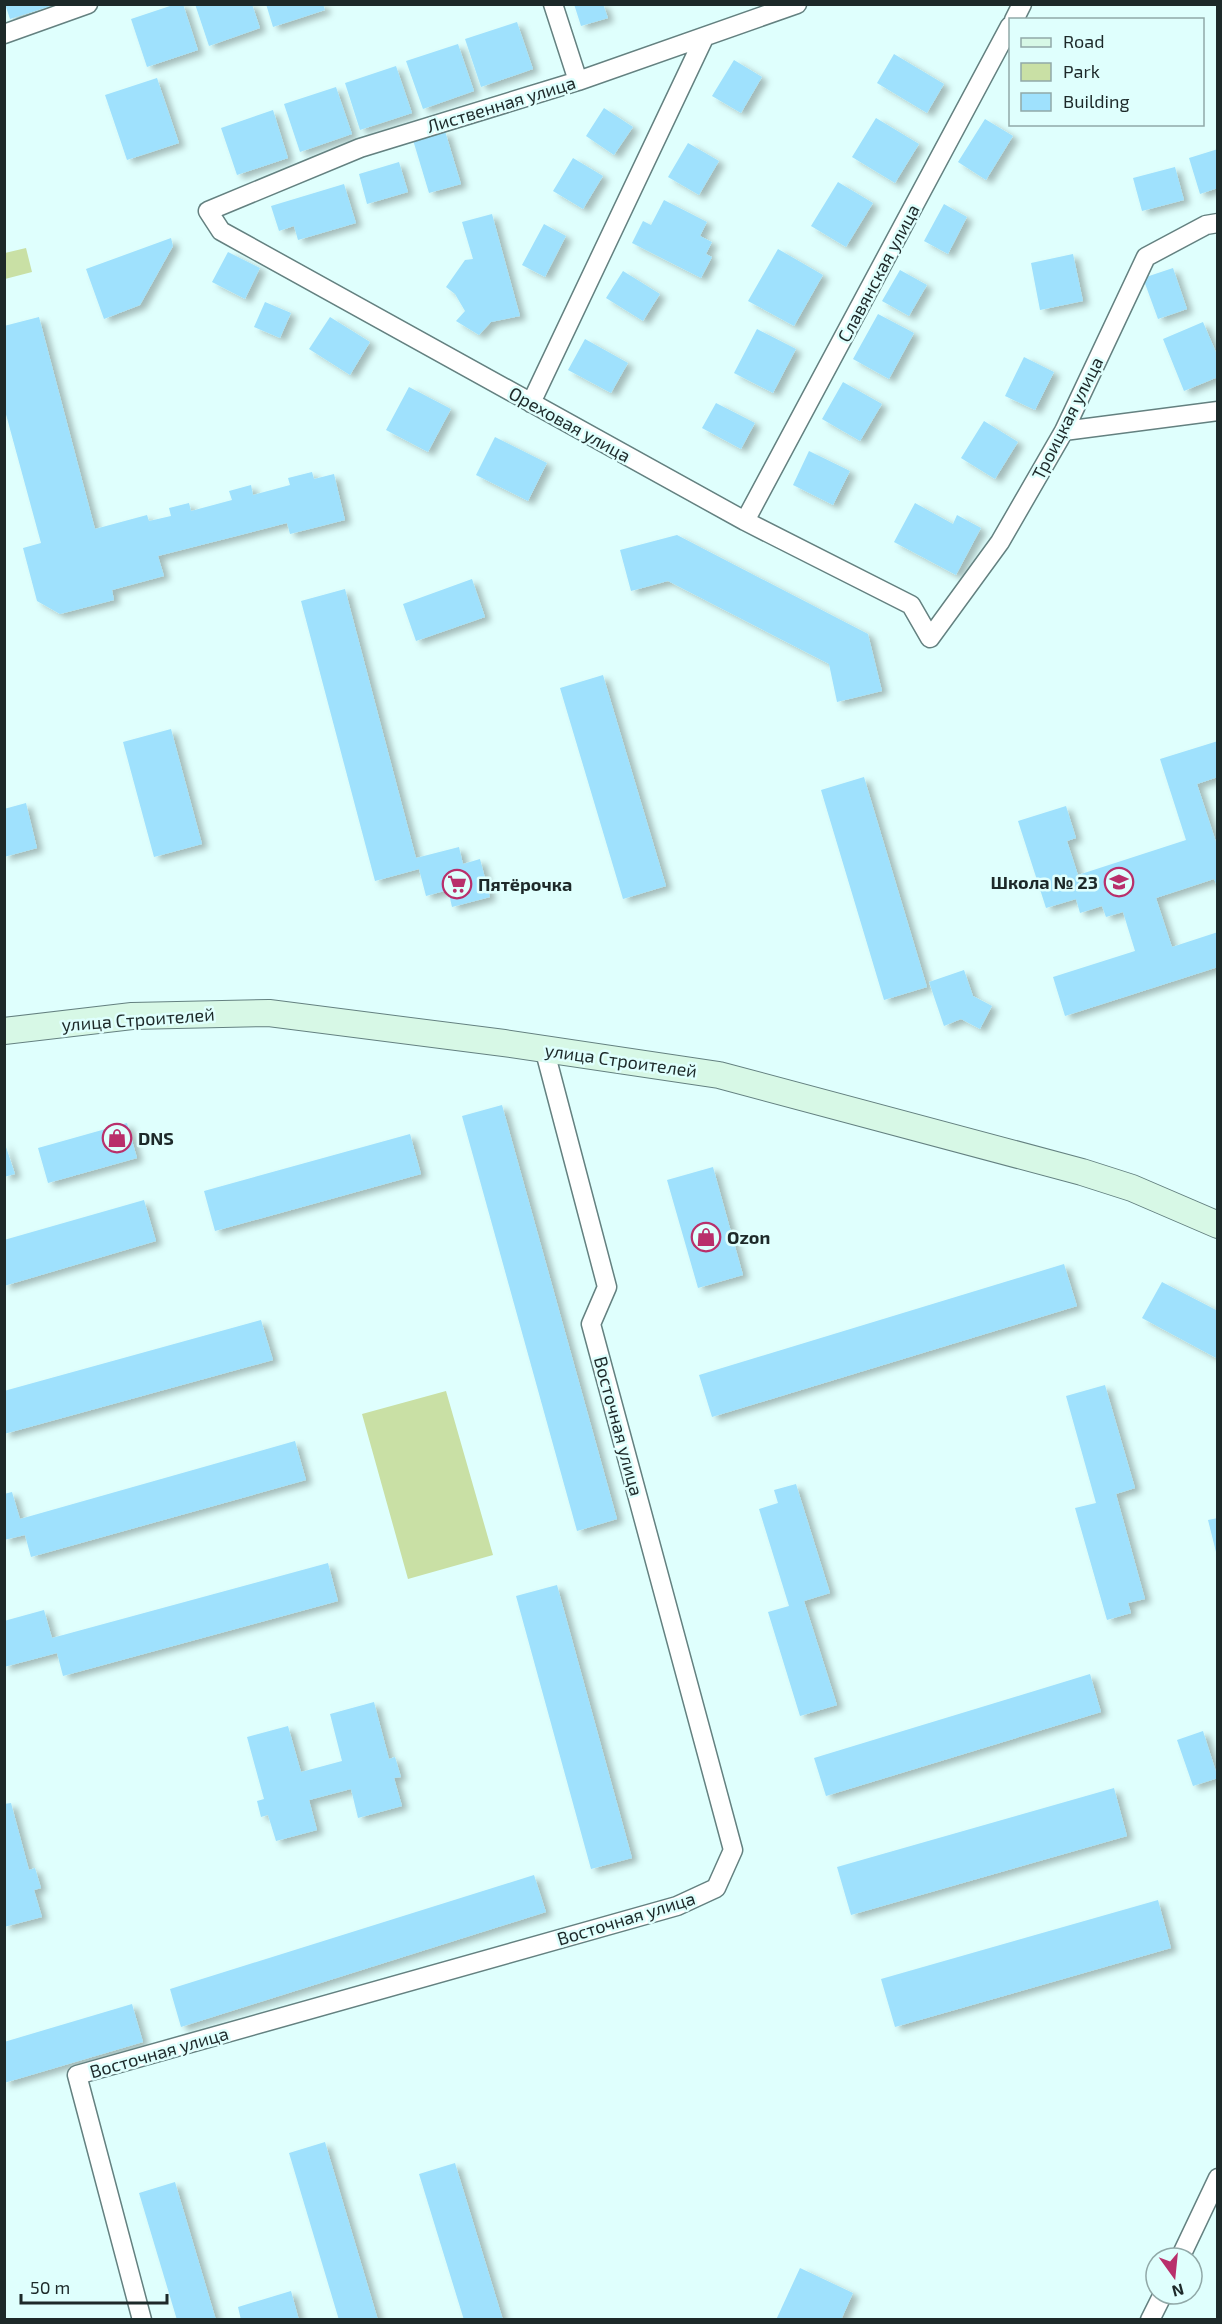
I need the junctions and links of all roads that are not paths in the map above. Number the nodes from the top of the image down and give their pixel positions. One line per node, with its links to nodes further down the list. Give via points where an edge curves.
1 (88, 4): 7 (street)
2 (553, 4): 9 (street)
3 (797, 4): 8 (street, Лиственная улица)
4 (1022, 4): 5 (street)
5 (1015, 18)
6 (1009, 30): 15 (street, Славянская улица)
7 (4, 34)
8 (704, 38): 9 (street, Лиственная улица); 12 (street)
9 (578, 81): 10 (street, Лиственная улица, via 360,148)
10 (208, 211): 12 (street, Ореховая улица, via 221,231)
11 (1218, 223): 14 (street, Троицкая улица, via 1206,225 1146,257)
12 (531, 403): 15 (street, Ореховая улица)
13 (1218, 411): 14 (street)
14 (1064, 431): 16 (street, Троицкая улица, via 1000,542)
15 (745, 521): 16 (street, Ореховая улица, via 911,605)
16 (930, 638)
17 (4, 1030): 18 (main road, улица Строителей, via 132,1016 268,1013)
18 (544, 1048): 19 (main road, улица Строителей, via 719,1075 1082,1172); 22 (street, Восточная улица, via 607,1287 591,1324 733,1850 716,1888 677,1906 77,2075)
19 (1218, 1224)
20 (1218, 2178): 21 (street)
21 (1186, 2246)
22 (142, 2319)

